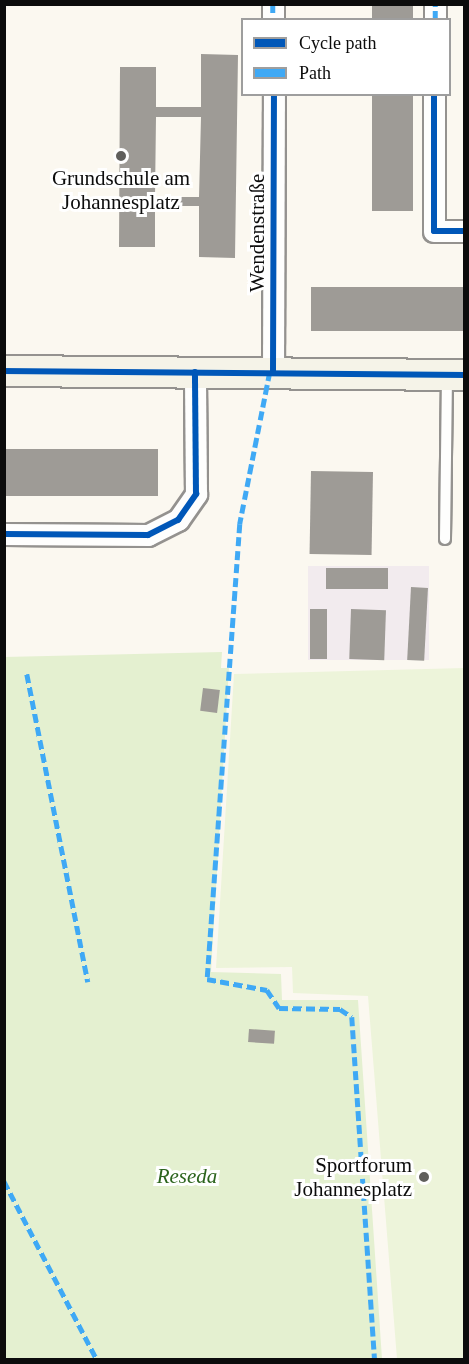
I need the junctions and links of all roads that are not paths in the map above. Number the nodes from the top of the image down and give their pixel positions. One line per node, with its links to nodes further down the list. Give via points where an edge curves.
1 (273, 96): 6 (street, Wendenstraße)
2 (434, 96): 3 (street, via 434,231)
3 (465, 231)
4 (4, 371): 5 (street)
5 (195, 372): 6 (street); 8 (street, via 196,494 178,520 148,535)
6 (273, 372): 7 (street)
7 (456, 375): 9 (lane)
8 (4, 534)
9 (445, 539)

